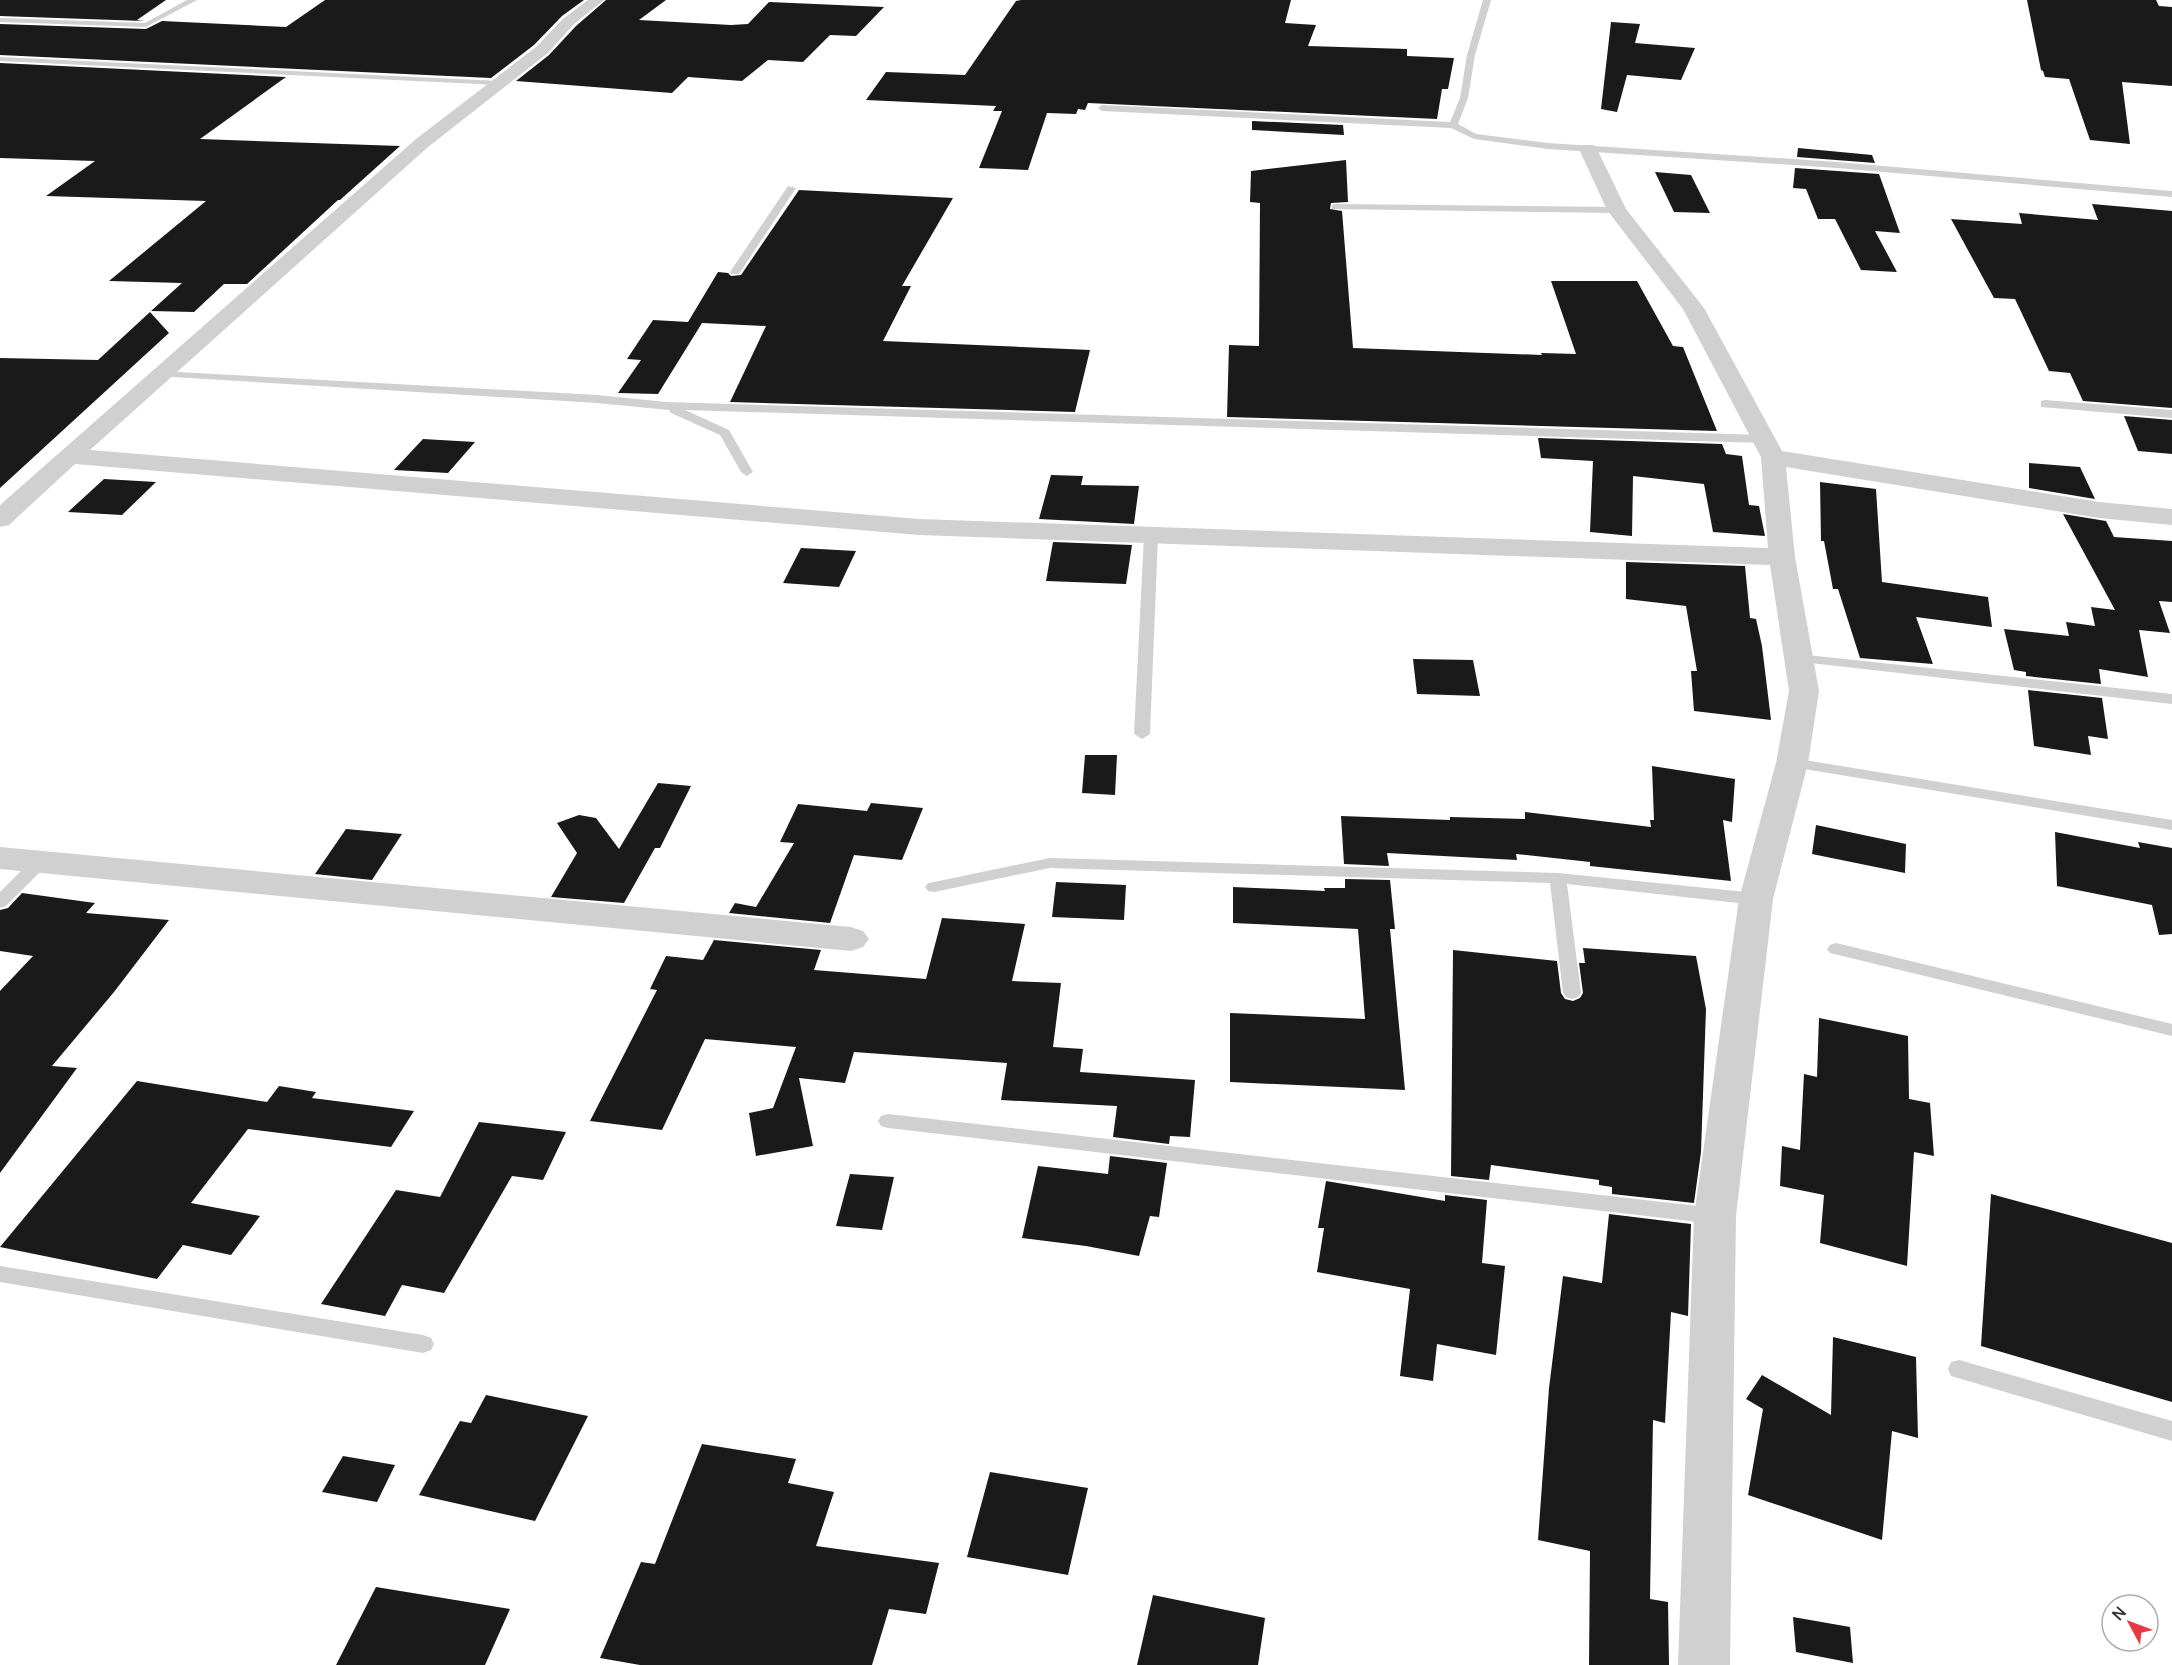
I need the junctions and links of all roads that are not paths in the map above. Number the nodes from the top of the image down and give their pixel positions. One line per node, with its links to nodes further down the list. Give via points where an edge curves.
1 (193, 0): 4 (lane, via 146,25)
2 (597, 0): 6 (street)
3 (1488, 0): 8 (lane)
4 (0, 20)
5 (0, 59): 6 (lane)
6 (499, 83): 15 (street, via 422,143)
7 (1102, 108): 8 (lane)
8 (1454, 125): 9 (lane, via 1474,136)
9 (1588, 149): 11 (lane, via 1837,165); 13 (street)
10 (791, 188): 14 (lane)
11 (2172, 194)
12 (1335, 207): 13 (lane)
13 (1617, 210): 19 (street, via 1693,308)
14 (735, 272)
15 (160, 374): 17 (lane); 20 (street)
16 (2045, 404): 18 (lane)
17 (666, 406): 19 (lane); 21 (lane, via 725,433)
18 (2172, 414)
19 (1768, 448): 22 (street, via 2099,510); 25 (street)
20 (69, 456): 23 (street); 24 (street, via 919,527)
21 (747, 472)
22 (2172, 517)
23 (0, 519)
24 (1151, 536): 25 (street); 28 (lane)
25 (1782, 556): 26 (street)
26 (1798, 658): 27 (lane); 29 (street, via 1804,691)
27 (2172, 699)
28 (1142, 734)
29 (1792, 763): 30 (lane); 35 (street)
30 (2172, 825)
31 (0, 858): 32 (street)
32 (40, 862): 36 (lane); 37 (street)
33 (1558, 878): 34 (lane, via 1050,863); 35 (lane); 39 (lane)
34 (934, 887)
35 (1756, 899): 42 (street)
36 (0, 902)
37 (851, 939)
38 (1836, 949): 40 (lane)
39 (1572, 993)
40 (2172, 1030)
41 (888, 1120): 42 (lane)
42 (1715, 1216): 47 (street)
43 (0, 1274): 44 (lane)
44 (423, 1344)
45 (1959, 1369): 46 (lane)
46 (2172, 1431)
47 (1704, 1665)

